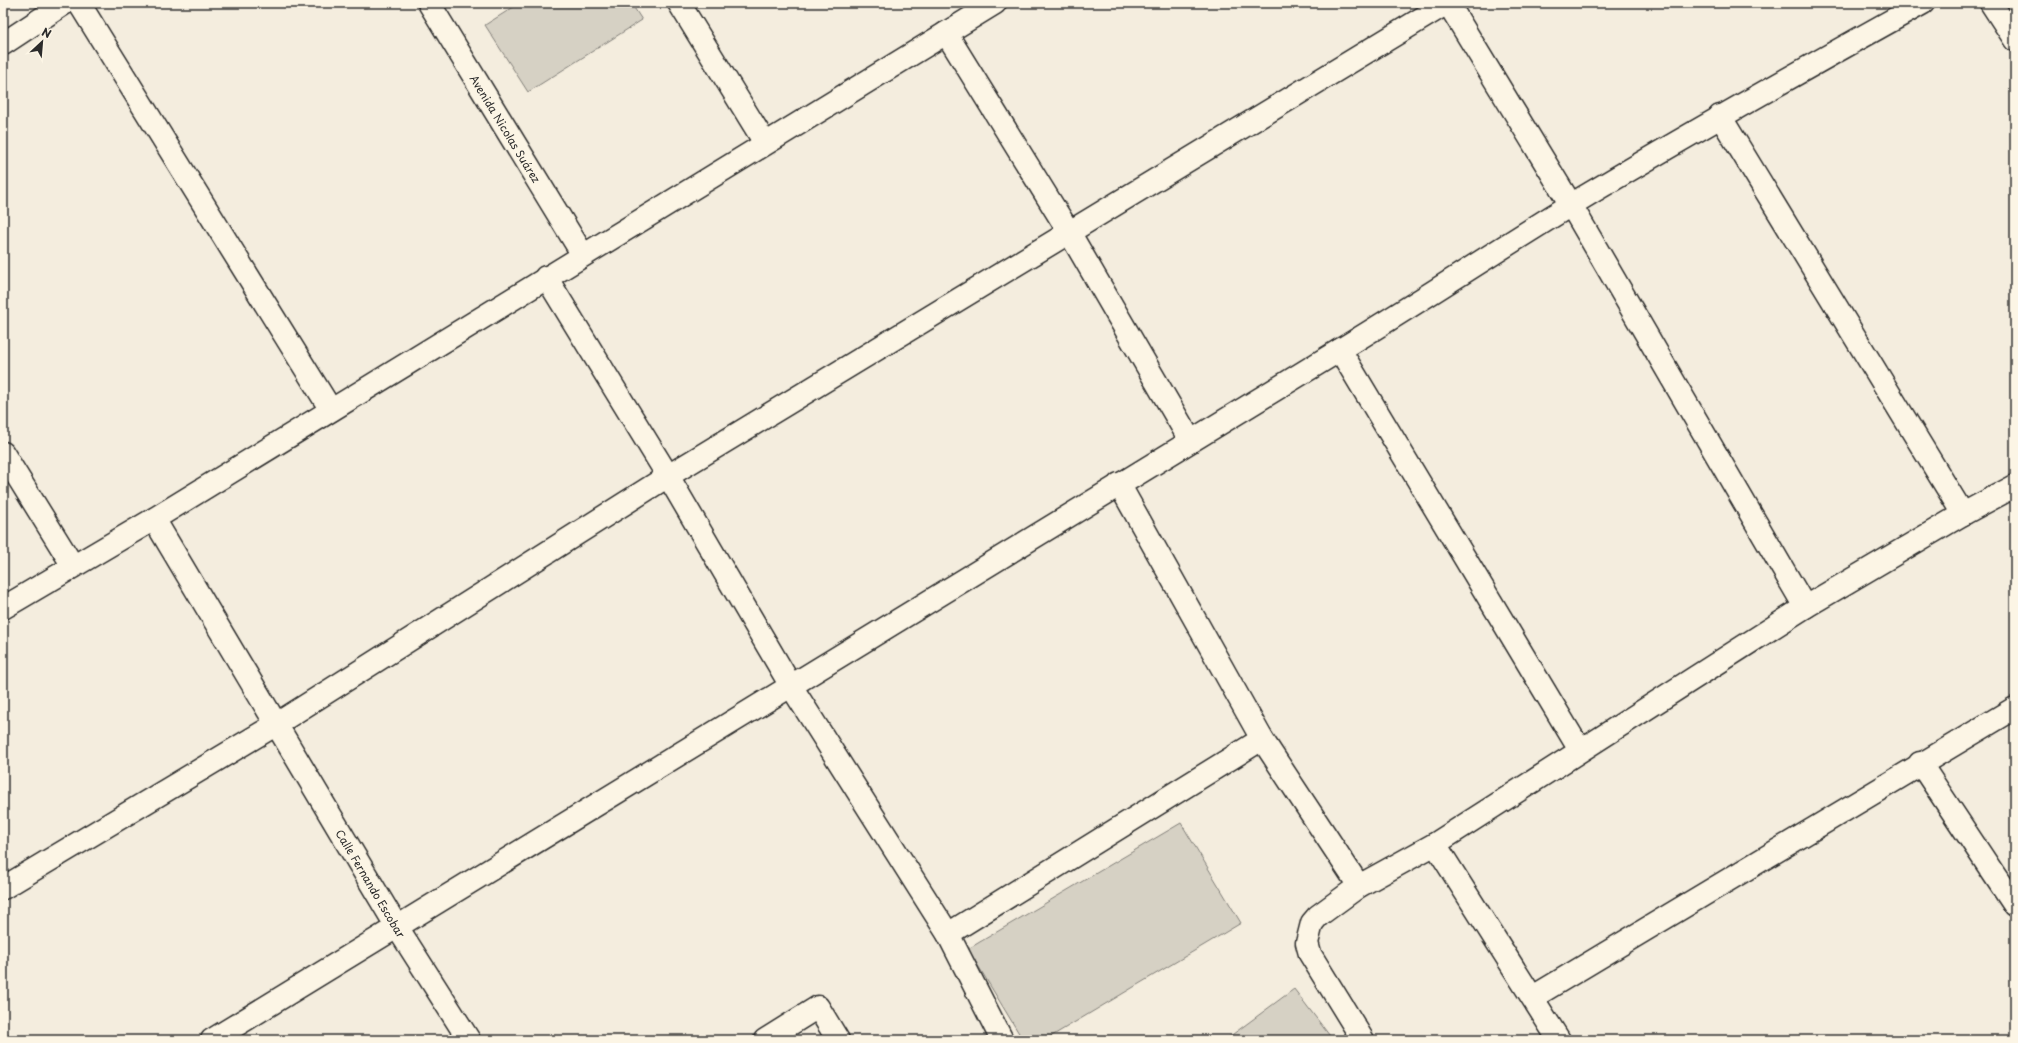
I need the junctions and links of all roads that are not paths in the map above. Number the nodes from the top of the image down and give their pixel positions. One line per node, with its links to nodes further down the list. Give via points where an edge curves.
1 (65, 3): 11 (street)
2 (79, 3): 19 (street)
3 (428, 3): 16 (street, Avenida Nicolas Suárez)
4 (679, 3): 13 (street)
5 (995, 3): 9 (street)
6 (1447, 3): 14 (street); 15 (street)
7 (1923, 3): 12 (street)
8 (1991, 3): 10 (street)
9 (946, 33): 13 (street); 15 (street)
10 (2015, 40)
11 (3, 44)
12 (1720, 116): 14 (street); 25 (street)
13 (765, 143): 16 (street)
14 (1571, 205): 18 (street); 28 (street)
15 (1069, 232): 20 (street); 22 (street)
16 (583, 255): 17 (street)
17 (546, 277): 19 (street); 22 (street)
18 (1340, 350): 20 (street); 34 (street)
19 (331, 410): 26 (street)
20 (1190, 440): 23 (street)
21 (3, 453): 27 (street)
22 (668, 476): 30 (street); 32 (street)
23 (1118, 484): 30 (street); 33 (street)
24 (2015, 486): 25 (street)
25 (1963, 514): 28 (street)
26 (154, 519): 27 (street); 32 (street, Calle Fernando Escobar)
27 (73, 566): 29 (street)
28 (1805, 607): 34 (street)
29 (3, 608)
30 (791, 686): 40 (street); 41 (street)
31 (2015, 708): 35 (street)
32 (275, 725): 38 (street); 40 (street, Calle Fernando Escobar)
33 (1262, 739): 37 (street); 41 (street)
34 (1580, 750): 36 (street)
35 (1920, 763): 39 (street); 42 (street)
36 (1435, 844): 37 (street); 42 (street)
37 (1359, 886): 48 (street, via 1318,916 1309,931 1307,943 1310,954)
38 (3, 888)
39 (2015, 906)
40 (397, 927): 43 (street); 44 (street, Calle Fernando Escobar)
41 (948, 934): 47 (street)
42 (1532, 997): 49 (street)
43 (212, 1040)
44 (470, 1040)
45 (765, 1040): 46 (street, via 818,1007)
46 (838, 1040)
47 (1002, 1040)
48 (1363, 1040)
49 (1559, 1040)

